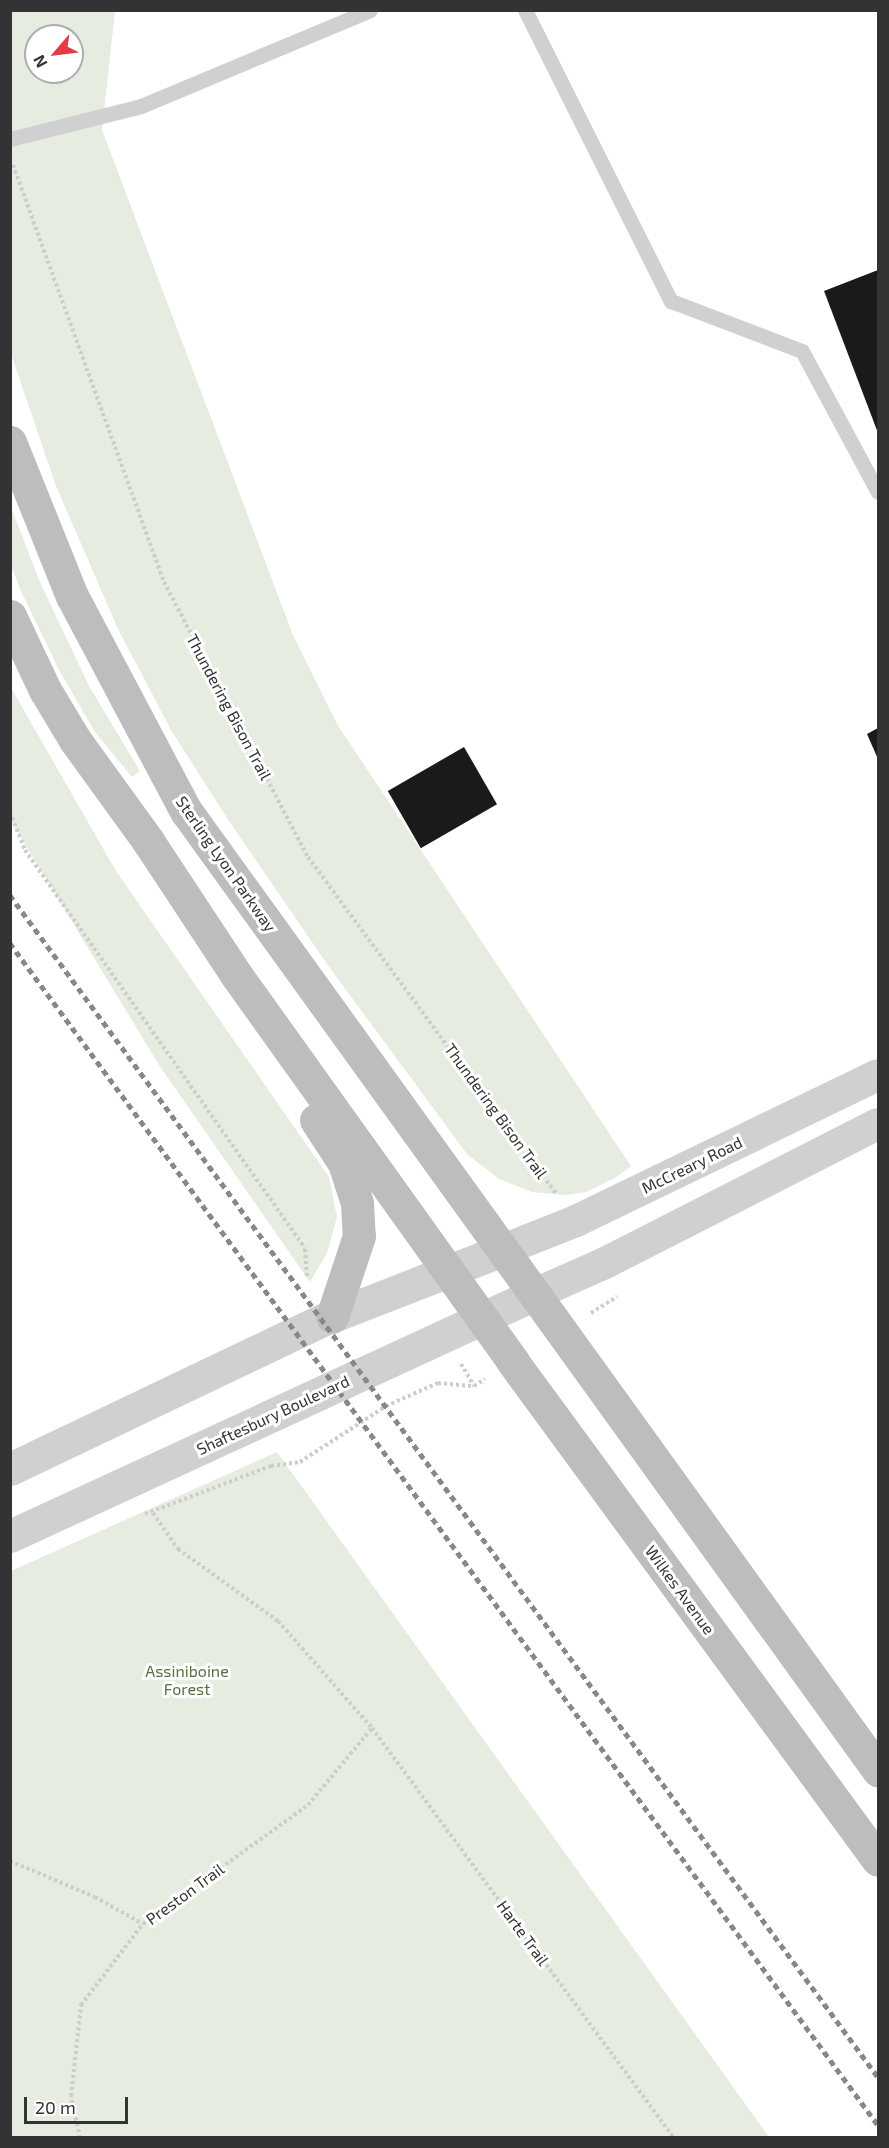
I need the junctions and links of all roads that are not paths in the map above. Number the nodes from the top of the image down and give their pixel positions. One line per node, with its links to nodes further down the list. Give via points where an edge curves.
1 (370, 10): 3 (lane, via 141,106)
2 (525, 10): 5 (lane, via 671,301 802,351)
3 (10, 139)
4 (10, 442): 10 (main road, Sterling Lyon Parkway, via 72,596 186,811)
5 (879, 492)
6 (10, 616): 7 (main road, via 45,690 75,740 148,841)
7 (237, 976): 11 (main road); 14 (main road, via 277,1059 344,1163 357,1203 359,1236)
8 (879, 1075): 10 (street, McCreary Road, via 576,1221)
9 (879, 1124): 12 (street, via 605,1263)
10 (503, 1250): 11 (street); 12 (main road)
11 (450, 1270): 13 (main road); 14 (street)
12 (535, 1294): 13 (street, Shaftesbury Boulevard); 17 (main road)
13 (483, 1320): 16 (street, Shaftesbury Boulevard); 18 (main road, Wilkes Avenue)
14 (319, 1323): 15 (street)
15 (10, 1469)
16 (10, 1536)
17 (879, 1770)
18 (879, 1860)

